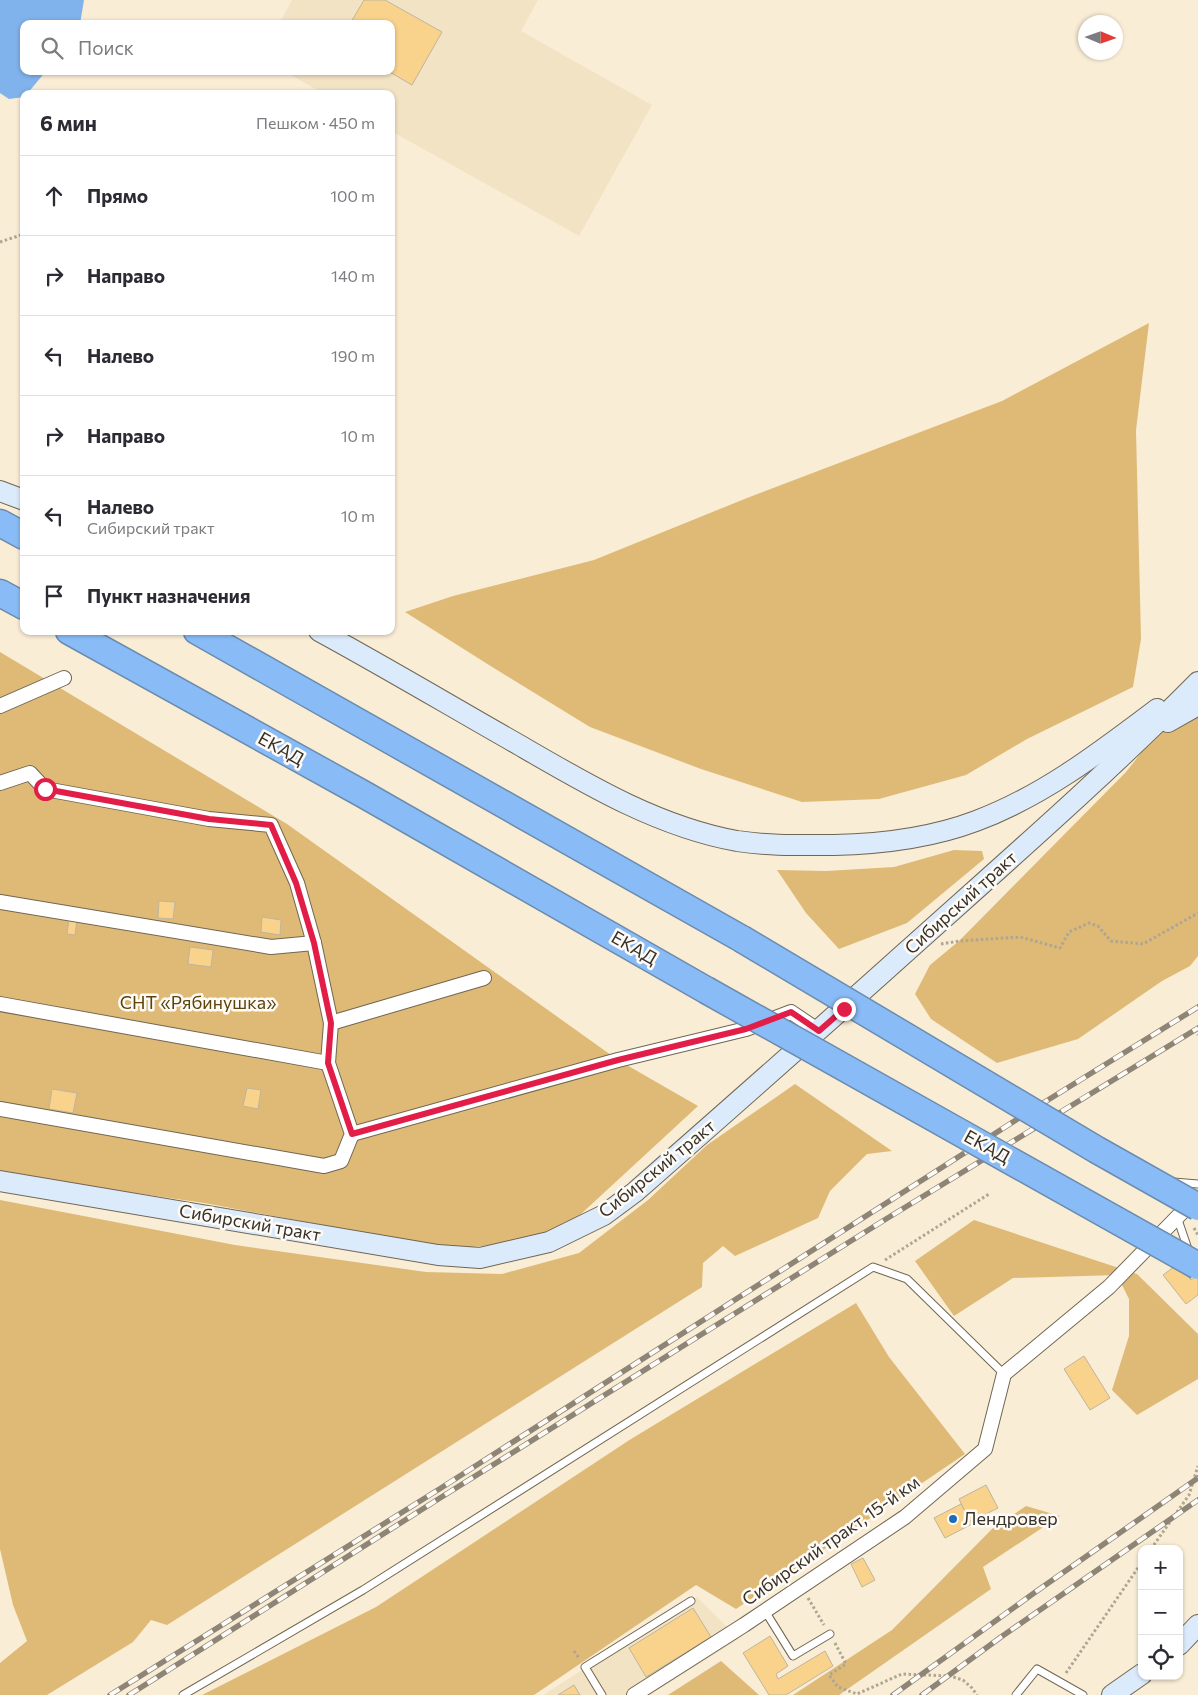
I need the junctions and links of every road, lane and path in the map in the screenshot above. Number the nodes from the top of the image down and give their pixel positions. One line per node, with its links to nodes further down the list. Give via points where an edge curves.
1 (20, 235): 2 (path)
2 (0, 242)
3 (0, 490): 4 (main road)
4 (20, 498)
5 (0, 523): 6 (highway)
6 (20, 534)
7 (0, 593): 8 (highway)
8 (20, 604)
9 (76, 635): 38 (highway, ЕКАД, bridge)
10 (204, 635): 37 (highway, bridge, via 742,939 1097,1150)
11 (326, 635): 13 (main road, via 582,781 636,808 685,827 738,841 793,845 884,843 975,822 1017,803 1088,760)
12 (64, 678): 15 (street)
13 (1198, 678)
14 (1198, 682): 17 (main road, Сибирский тракт)
15 (0, 706)
16 (1197, 706): 17 (main road, Сибирский тракт)
17 (1148, 732): 27 (main road, Сибирский тракт)
18 (0, 783): 21 (street, via 30,773 45,789 209,819 271,825 296,883)
19 (0, 902): 21 (street, via 271,947)
20 (1198, 913): 22 (path, via 1143,944 1111,941 1098,926 1089,923 1069,932 1060,948 1020,937)
21 (314, 943): 25 (street)
22 (936, 945)
23 (484, 978): 25 (street)
24 (0, 1004): 29 (street)
25 (331, 1023): 29 (street)
26 (1195, 1030): 28 (path)
27 (819, 1031): 31 (street, via 791,1012 746,1029 618,1060); 33 (main road, Сибирский тракт, via 635,1192 604,1215 549,1242 480,1258 438,1255)
28 (1198, 1035)
29 (328, 1063): 31 (street)
30 (0, 1109): 31 (street, via 324,1166 341,1161)
31 (352, 1134)
32 (1136, 1175): 34 (lane)
33 (0, 1181)
34 (1198, 1184)
35 (989, 1194): 39 (path)
36 (1198, 1197): 37 (street)
37 (1187, 1212): 38 (lane); 40 (street, via 1109,1287)
38 (1195, 1265)
39 (874, 1267): 40 (lane, via 906,1279); 54 (lane, via 363,1590)
40 (1004, 1374): 45 (street, Сибирский тракт, 15-й км, via 985,1449 905,1517)
41 (1198, 1466): 42 (path, via 1189,1495)
42 (1154, 1545)
43 (1138, 1568): 53 (path)
44 (691, 1601): 55 (lane, via 585,1667)
45 (766, 1611): 47 (lane, via 794,1656); 56 (street, Сибирский тракт, 15-й км)
46 (1198, 1625): 49 (main road)
47 (830, 1634)
48 (1198, 1639): 50 (main road)
49 (1183, 1641)
50 (1183, 1647)
51 (830, 1676): 57 (path, via 838,1687 857,1694 902,1674 950,1676 963,1680)
52 (1138, 1677): 60 (main road)
53 (1060, 1681): 58 (lane, via 1038,1669); 59 (lane)
54 (183, 1695)
55 (602, 1695)
56 (634, 1695)
57 (976, 1695)
58 (1016, 1695)
59 (1083, 1695)
60 (1112, 1695)

